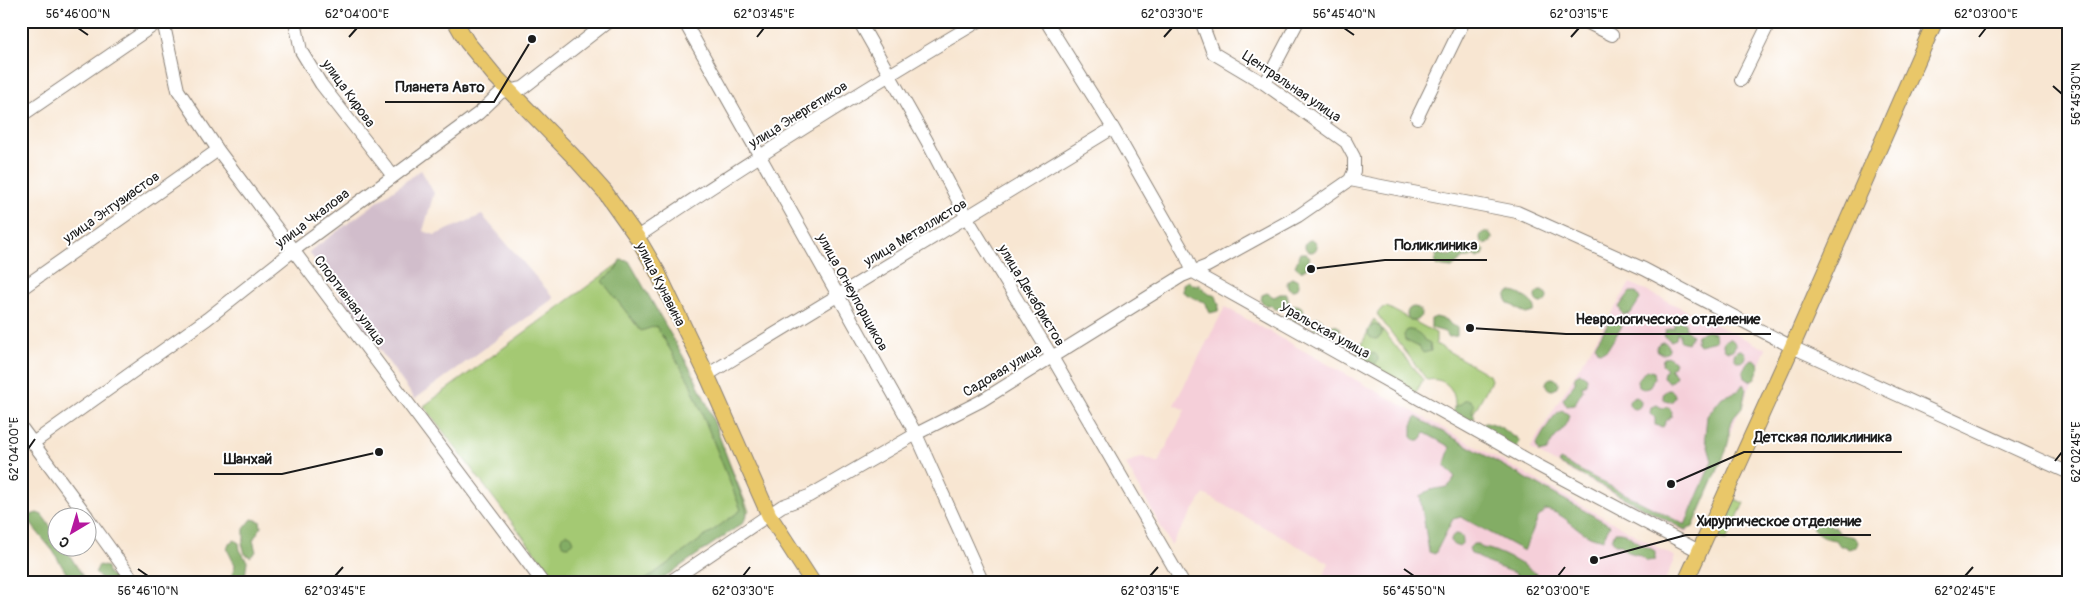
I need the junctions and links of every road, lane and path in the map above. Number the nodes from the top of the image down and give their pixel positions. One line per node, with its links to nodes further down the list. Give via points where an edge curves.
1 (162, 21): 20 (street); 23 (street, Спортивная улица, via 178,90)
2 (295, 21): 25 (street, улица Кирова, via 301,51 322,84)
3 (455, 21): 19 (main road, улица Кунавина, via 467,42)
4 (609, 21): 19 (street, улица Чкалова, via 523,88)
5 (684, 21): 24 (street, улица Огнеупорщиков)
6 (858, 21): 16 (street, улица Декабристов)
7 (979, 21): 16 (street, улица Энергетиков)
8 (1046, 21): 22 (street)
9 (1201, 21): 18 (street, Центральная улица, via 1213,53)
10 (1298, 21): 18 (street)
11 (1464, 21): 21 (street)
12 (1584, 21): 15 (street)
13 (1770, 21): 17 (street)
14 (1935, 21): 33 (main road)
15 (1612, 35)
16 (888, 75): 24 (street, улица Энергетиков); 27 (street, улица Декабристов)
17 (1741, 80)
18 (1265, 84): 26 (street, Центральная улица, via 1346,142 1354,158)
19 (509, 90): 25 (street, улица Чкалова, via 501,92 479,113); 28 (main road, улица Кунавина, via 605,192)
20 (21, 116)
21 (1418, 118)
22 (1112, 128): 27 (street, улица Металлистов); 30 (street)
23 (218, 150): 29 (street, Спортивная улица); 31 (street, улица Энтузиастов)
24 (761, 156): 28 (street, улица Энергетиков); 32 (street, улица Огнеупорщиков)
25 (393, 176): 29 (street, улица Чкалова)
26 (1350, 180): 30 (street, Садовая улица, via 1298,216); 33 (street, via 1517,212 1644,269)
27 (967, 218): 32 (street, улица Металлистов); 34 (street, улица Декабристов)
28 (637, 238): 35 (main road, улица Кунавина, via 657,271)
29 (294, 250): 38 (street, улица Чкалова, via 207,319); 46 (street, Спортивная улица)
30 (1193, 272): 34 (street, Садовая улица); 43 (street, Уральская улица, via 1537,465)
31 (21, 289)
32 (838, 296): 35 (street, улица Металлистов); 37 (street, улица Огнеупорщиков)
33 (1792, 347): 39 (street); 43 (main road)
34 (1052, 357): 37 (street, Садовая улица, via 981,401); 50 (street, улица Декабристов)
35 (707, 375): 41 (main road, улица Кунавина)
36 (21, 427): 38 (street)
37 (916, 434): 41 (street, Садовая улица, via 809,496 782,506); 49 (street, улица Огнеупорщиков)
38 (34, 443): 40 (street)
39 (2069, 473)
40 (79, 506)
41 (769, 515): 44 (street, Садовая улица); 48 (main road, улица Кунавина)
42 (98, 532): 45 (street)
43 (1699, 551): 51 (main road)
44 (687, 578): 47 (street, Садовая улица)
45 (135, 583)
46 (543, 583)
47 (668, 583)
48 (813, 583)
49 (983, 583)
50 (1183, 583)
51 (1685, 583)

